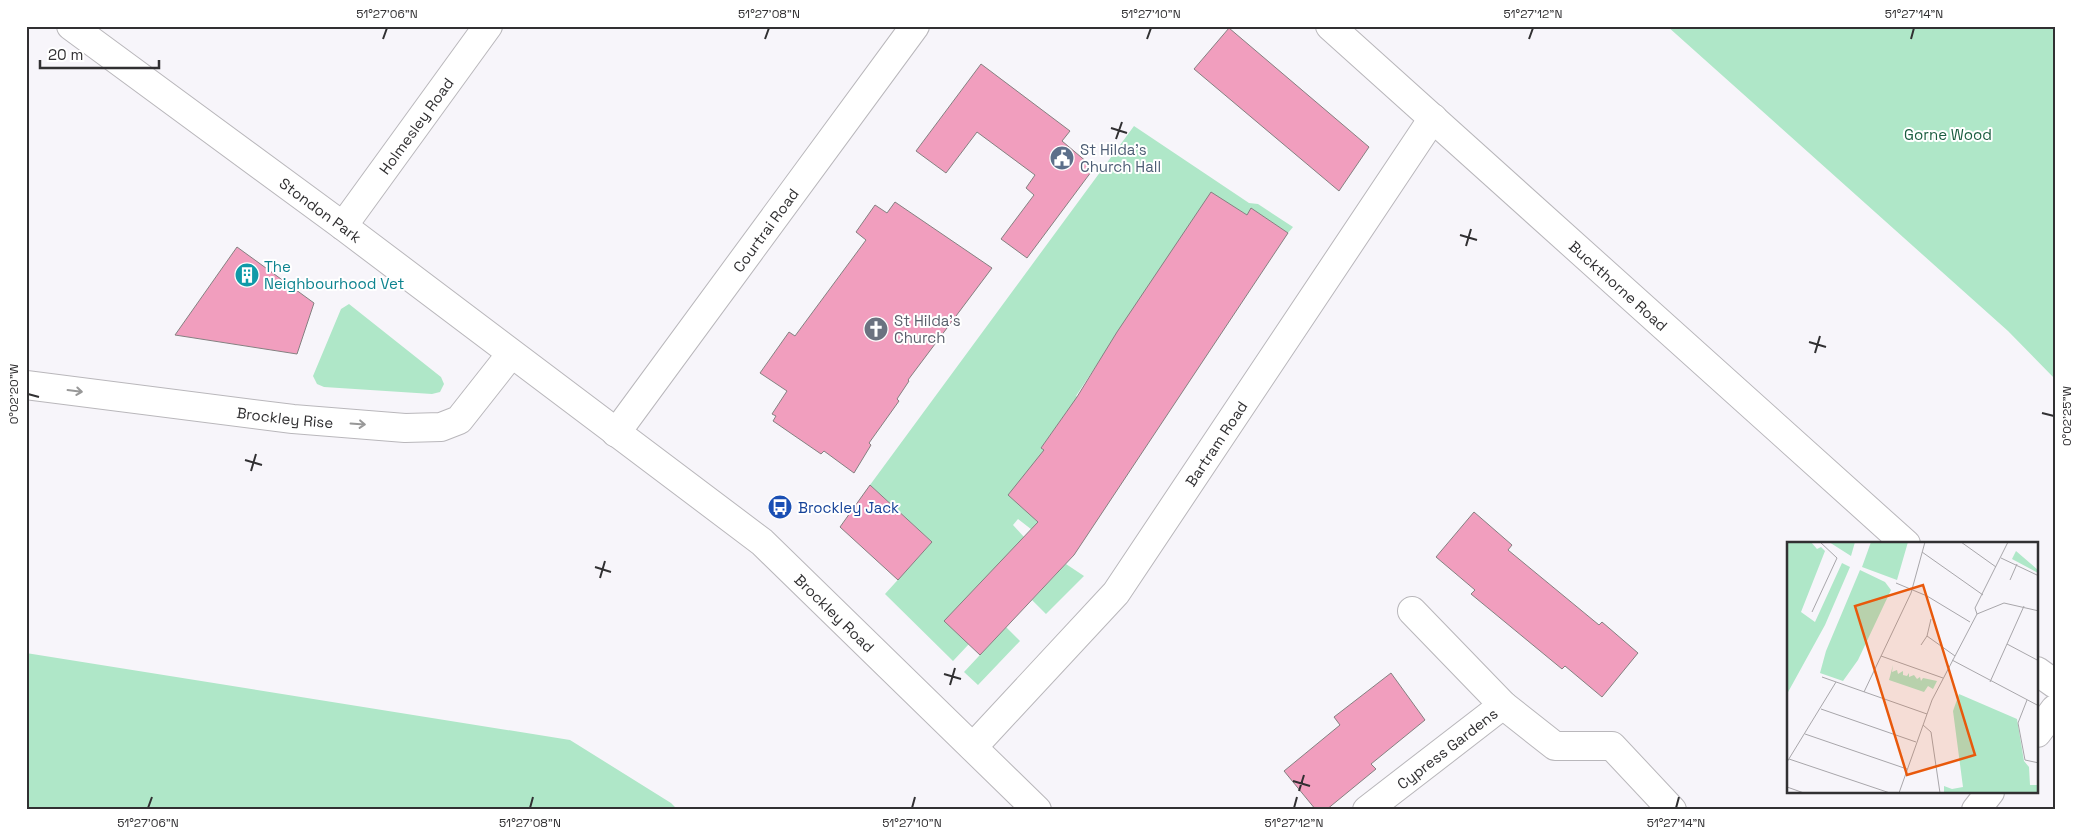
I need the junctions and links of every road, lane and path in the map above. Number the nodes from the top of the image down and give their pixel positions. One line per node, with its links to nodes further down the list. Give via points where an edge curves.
1 (70, 26): 6 (street, Stondon Park)
2 (488, 26): 6 (street, Holmesley Road)
3 (915, 26): 9 (street, Courtrai Road)
4 (1330, 26): 5 (street, Buckthorne Road)
5 (1432, 118): 10 (street, Buckthorne Road); 17 (street, Bartram Road, via 1116,593)
6 (343, 226): 7 (street, Stondon Park)
7 (511, 354): 8 (street, Brockley Rise, one-way to 7, via 292,419 405,428 441,427 459,420); 9 (street, Stondon Park)
8 (26, 385)
9 (616, 434): 17 (street, Brockley Road, via 762,542)
10 (1904, 542)
11 (1412, 611): 14 (street, Cypress Gardens)
12 (2038, 672): 13 (street)
13 (2055, 684)
14 (1503, 704): 20 (street, Cypress Gardens); 21 (street, Cypress Gardens, via 1556,746 1612,746)
15 (2055, 709): 16 (street)
16 (2038, 732)
17 (973, 747): 19 (street, Brockley Road)
18 (1988, 794): 22 (street)
19 (1037, 810)
20 (1367, 810)
21 (1672, 810)
22 (1976, 810)

